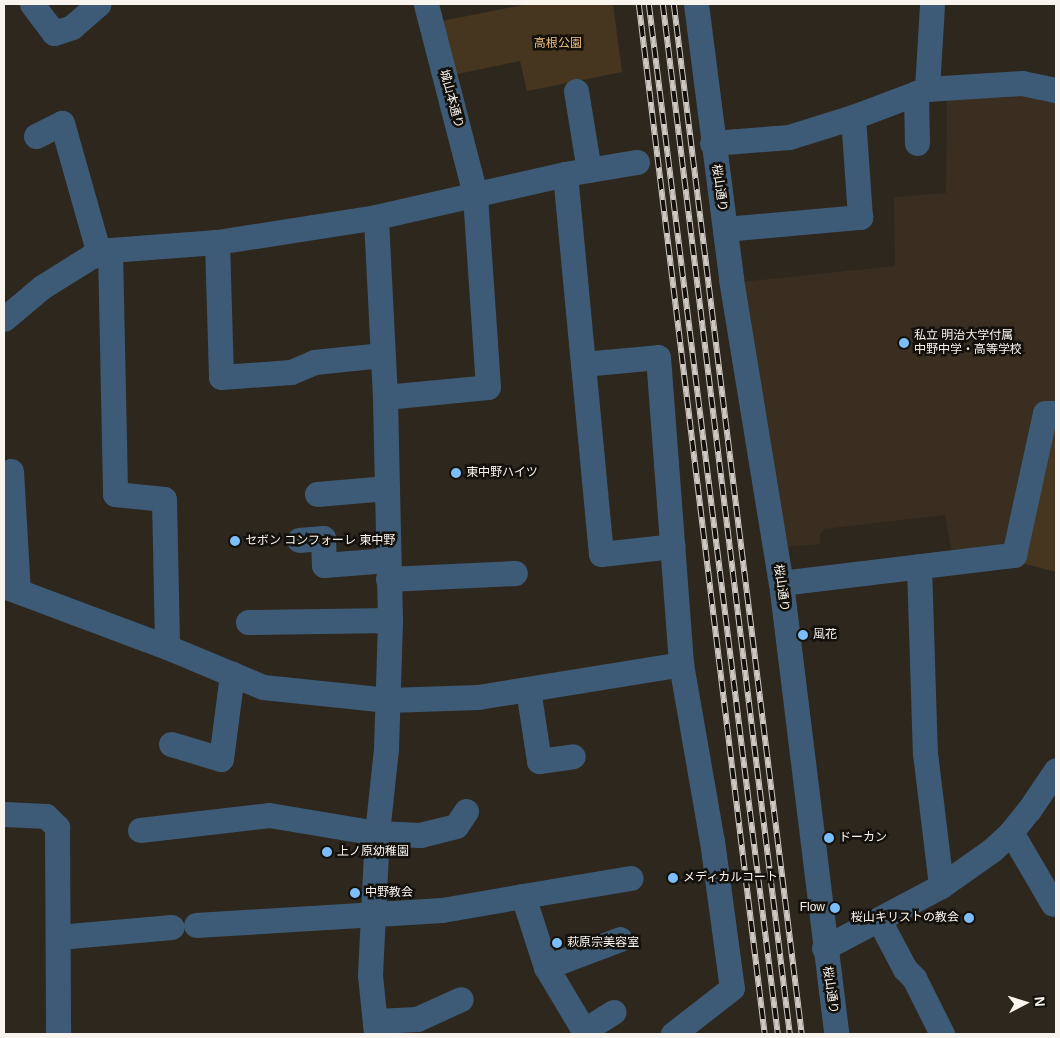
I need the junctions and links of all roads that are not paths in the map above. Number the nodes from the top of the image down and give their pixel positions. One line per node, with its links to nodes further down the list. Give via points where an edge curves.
1 (32, 4): 2 (street, via 54,33 72,27)
2 (98, 4)
3 (426, 4): 16 (street, 城山本通り)
4 (696, 4): 11 (street, 桜山通り)
5 (932, 4): 8 (street)
6 (1056, 90): 8 (street, via 1022,83)
7 (576, 91): 14 (street)
8 (922, 91): 9 (street); 12 (street)
9 (852, 116): 11 (street, via 789,137); 18 (street, via 860,217)
10 (36, 136): 20 (street, via 62,124)
11 (712, 143): 18 (street, 桜山通り)
12 (917, 143)
13 (637, 162): 14 (street)
14 (589, 170): 15 (street)
15 (564, 174): 16 (street); 23 (street)
16 (475, 194): 17 (street); 24 (street, 城山本通り, via 488,387)
17 (376, 216): 19 (street); 22 (street)
18 (725, 229): 34 (street, 桜山通り)
19 (217, 242): 20 (street); 22 (street, via 222,377 291,372 314,362)
20 (104, 252): 21 (street, via 90,257 42,287); 38 (street, via 115,494 164,499)
21 (4, 320)
22 (383, 355): 24 (street)
23 (583, 364): 30 (street, via 601,554); 30 (street, via 658,356)
24 (385, 397): 27 (street)
25 (1056, 413): 31 (street, via 1045,413 1014,555)
26 (11, 471): 35 (street)
27 (387, 488): 28 (street); 32 (street)
28 (317, 494)
29 (299, 540): 32 (street, via 323,538 324,565)
30 (674, 546): 39 (street)
31 (919, 566): 34 (street); 52 (street, via 925,752)
32 (388, 570): 33 (street); 36 (street)
33 (515, 573)
34 (781, 583): 59 (street, 桜山通り)
35 (11, 588): 38 (street)
36 (390, 620): 37 (street); 42 (street)
37 (248, 622)
38 (167, 647): 40 (street)
39 (681, 664): 41 (street); 66 (street, via 712,841 732,988)
40 (232, 674): 42 (street, via 263,687); 43 (street, via 221,759)
41 (528, 689): 42 (street, via 478,697); 44 (street, via 540,761)
42 (388, 700): 50 (street)
43 (171, 744)
44 (573, 756)
45 (1056, 770): 49 (street)
46 (466, 811): 50 (street, via 456,826 420,835)
47 (4, 814): 57 (street, via 46,816 57,827)
48 (140, 830): 50 (street, via 269,815)
49 (1010, 832): 52 (street, via 992,850); 54 (street)
50 (377, 834): 55 (street)
51 (631, 878): 53 (street)
52 (941, 886): 56 (street)
53 (523, 896): 55 (street, via 442,910); 60 (street)
54 (1053, 904)
55 (374, 912): 57 (street); 63 (street, via 370,975)
56 (879, 920): 59 (street); 68 (street, via 905,969 914,978)
57 (58, 937): 65 (street)
58 (620, 939): 60 (street)
59 (824, 948): 67 (street, 桜山通り)
60 (546, 967): 64 (street)
61 (461, 999): 63 (street, via 417,1019)
62 (613, 1012): 64 (street)
63 (375, 1028)
64 (579, 1032)
65 (58, 1034)
66 (673, 1034)
67 (836, 1034)
68 (942, 1034)

